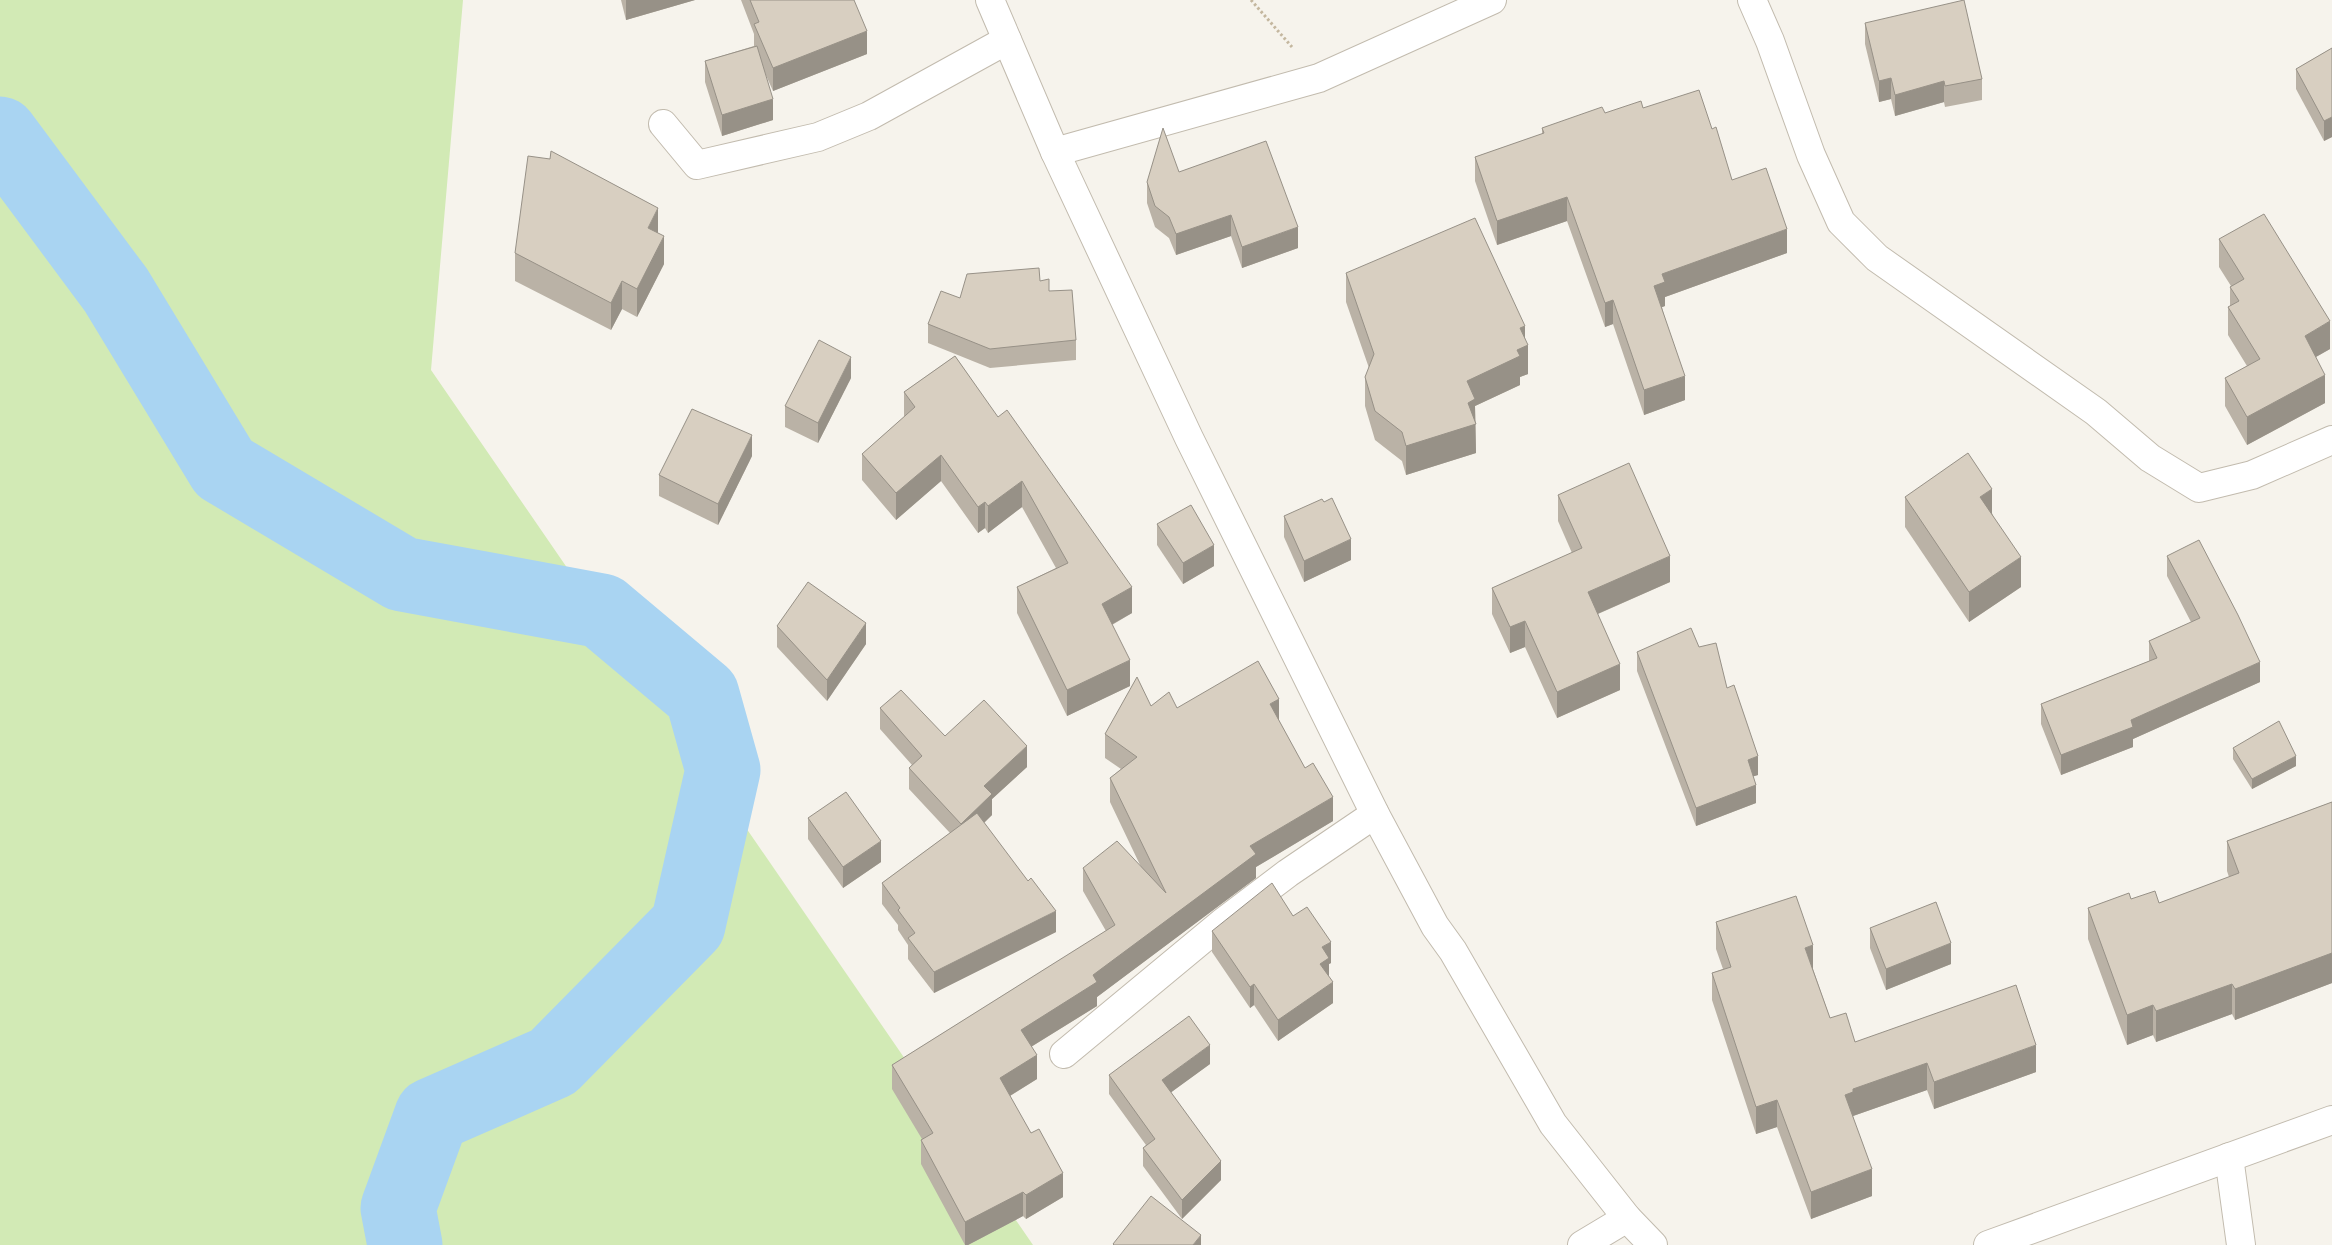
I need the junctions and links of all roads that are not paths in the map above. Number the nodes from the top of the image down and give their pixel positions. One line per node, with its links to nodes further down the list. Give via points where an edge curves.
1 (990, 0): 4 (street)
2 (1492, 0): 6 (street, via 1319,78)
3 (1752, 0): 7 (street, via 1811,155 1841,222 1876,258 2096,412 2150,458 2199,488 2252,475)
4 (1007, 40): 5 (street, via 869,116 818,137 697,165); 6 (street)
5 (664, 124)
6 (1055, 152): 8 (street, via 1189,438)
7 (2332, 440)
8 (1374, 814): 9 (street, via 1288,873); 12 (street, via 1435,926 1453,951 1553,1124)
9 (1064, 1054)
10 (2332, 1120): 11 (street)
11 (2229, 1157): 15 (street); 16 (street)
12 (1627, 1218): 13 (street); 14 (street)
13 (1582, 1245)
14 (1653, 1245)
15 (1988, 1245)
16 (2241, 1245)

